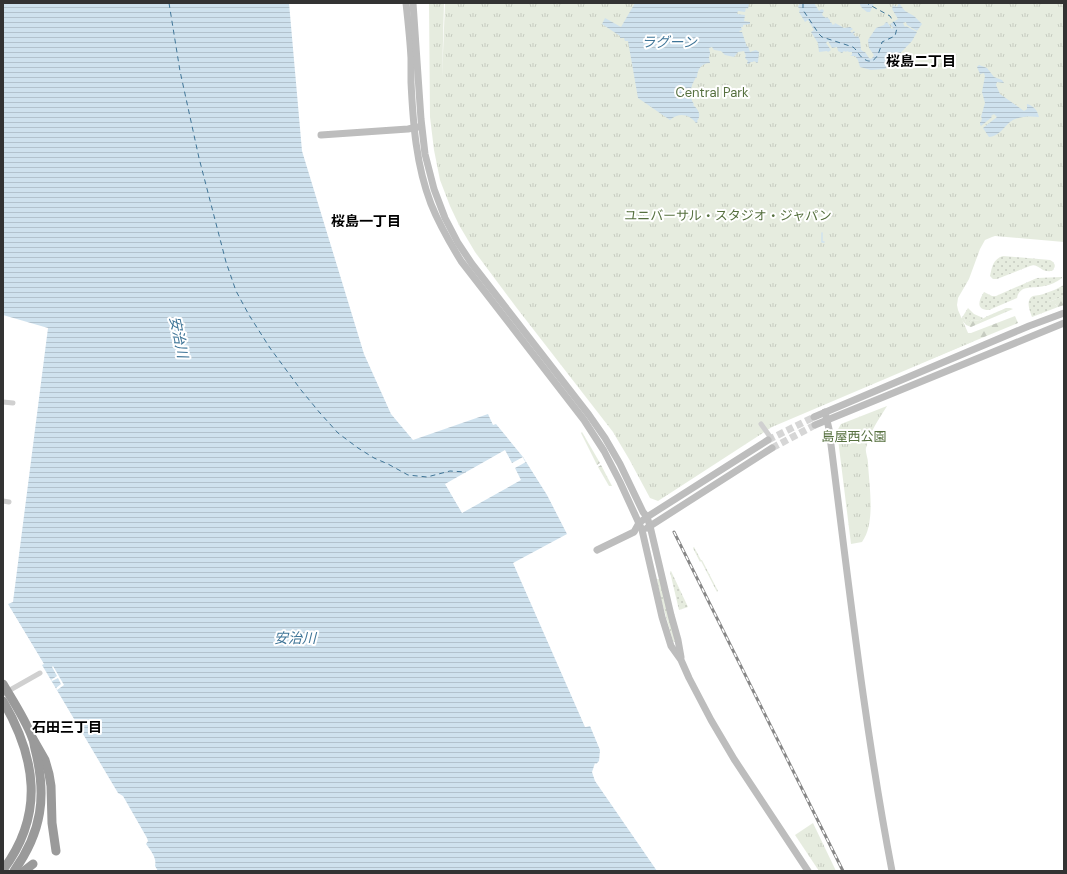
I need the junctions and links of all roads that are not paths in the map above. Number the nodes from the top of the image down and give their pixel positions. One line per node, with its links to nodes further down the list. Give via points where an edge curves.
1 (406, 3): 3 (street, via 411,80)
2 (413, 3): 3 (street)
3 (418, 127): 4 (street); 18 (street, via 434,190 458,242 605,438); 19 (street, via 418,155 425,184 431,204 449,241 461,261 584,420 604,451)
4 (321, 135)
5 (1064, 313): 9 (street)
6 (1064, 323): 11 (street)
7 (3, 402): 8 (street)
8 (13, 403)
9 (825, 412): 10 (street); 11 (street)
10 (814, 417)
11 (827, 420): 13 (street); 37 (street, via 872,759)
12 (760, 424): 14 (street)
13 (815, 425)
14 (769, 439): 18 (street)
15 (772, 448): 20 (street)
16 (3, 501): 17 (street)
17 (9, 502)
18 (647, 518): 19 (street); 20 (street)
19 (639, 523): 21 (street); 22 (street)
20 (650, 526): 21 (street); 24 (street)
21 (642, 530): 22 (street); 24 (street, via 668,638)
22 (634, 532): 23 (street)
23 (597, 550)
24 (681, 660): 36 (street, via 711,720)
25 (40, 673): 27 (street)
26 (3, 684): 29 (highway, bridge)
27 (3, 694)
28 (3, 701): 33 (highway, bridge, via 26,751 32,793 29,815 21,839)
29 (32, 738): 30 (highway, bridge, via 45,760 49,774); 34 (highway, bridge, via 41,776 41,803 31,844)
30 (56, 851)
31 (3, 857): 34 (street)
32 (33, 864): 35 (highway)
33 (4, 870)
34 (13, 871)
35 (24, 871)
36 (808, 871)
37 (892, 871)

